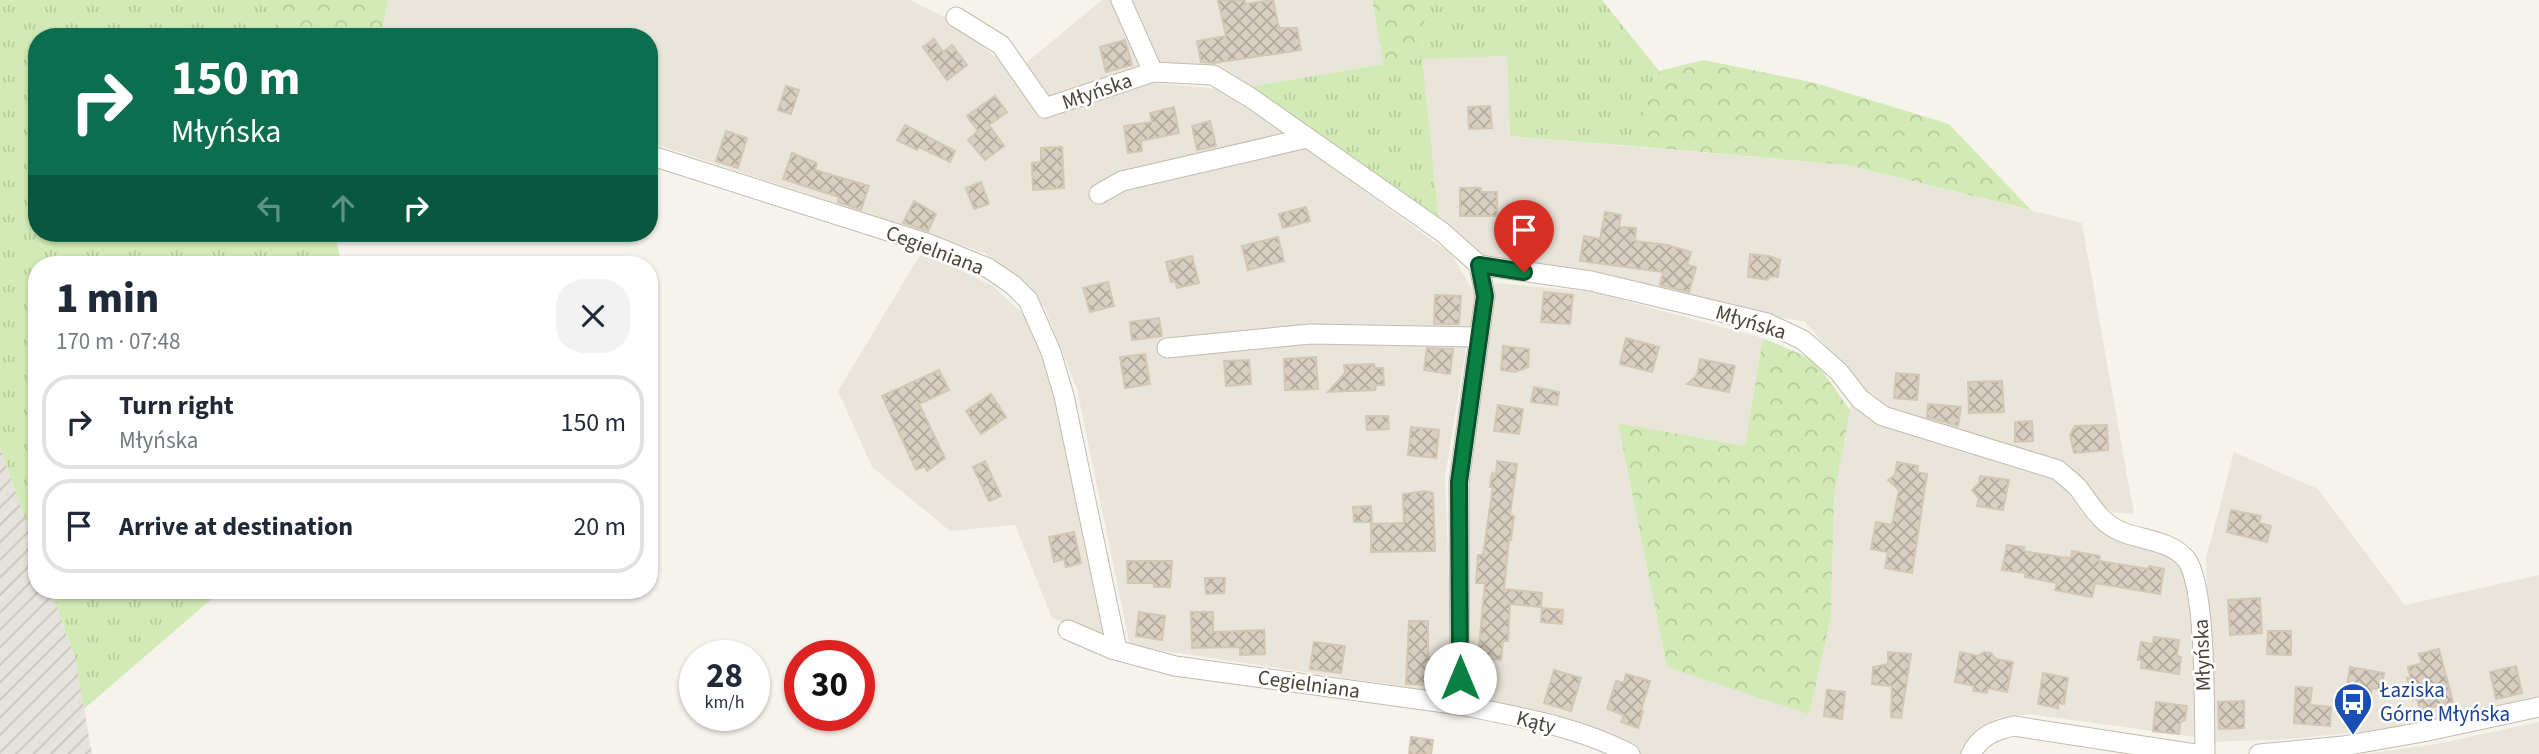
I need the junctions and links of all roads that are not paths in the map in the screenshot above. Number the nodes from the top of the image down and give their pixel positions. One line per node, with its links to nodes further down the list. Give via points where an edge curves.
1 (1121, 0): 3 (street, Młyńska)
2 (956, 17): 3 (street, Młyńska, via 1001,45 1045,108)
3 (1153, 72): 4 (street, Młyńska, via 1213,75)
4 (1307, 138): 6 (street, via 1122,181); 7 (street, Młyńska, via 1442,232)
5 (658, 158): 11 (street, Cegielniana, via 929,244 988,268 1028,300 1064,396)
6 (1098, 194)
7 (1479, 265): 8 (street, via 1485,296); 17 (street, Młyńska, via 1591,281 1767,323 1803,340 1839,372 1860,399 1883,416 2058,470 2099,518 2120,531 2168,546 2186,559 2200,606)
8 (1479, 337): 9 (street, via 1310,334); 12 (street, via 1459,482)
9 (1167, 348)
10 (1069, 630): 11 (street, Cegielniana)
11 (1117, 650): 12 (street, Cegielniana, via 1175,666)
12 (1460, 705): 14 (street, Kąty, via 1542,722 1605,741)
13 (2539, 707): 18 (street, via 2343,746)
14 (1630, 754)
15 (1971, 754): 16 (street, via 1987,734 2014,726)
16 (2195, 754)
17 (2205, 754)
18 (2259, 754)

